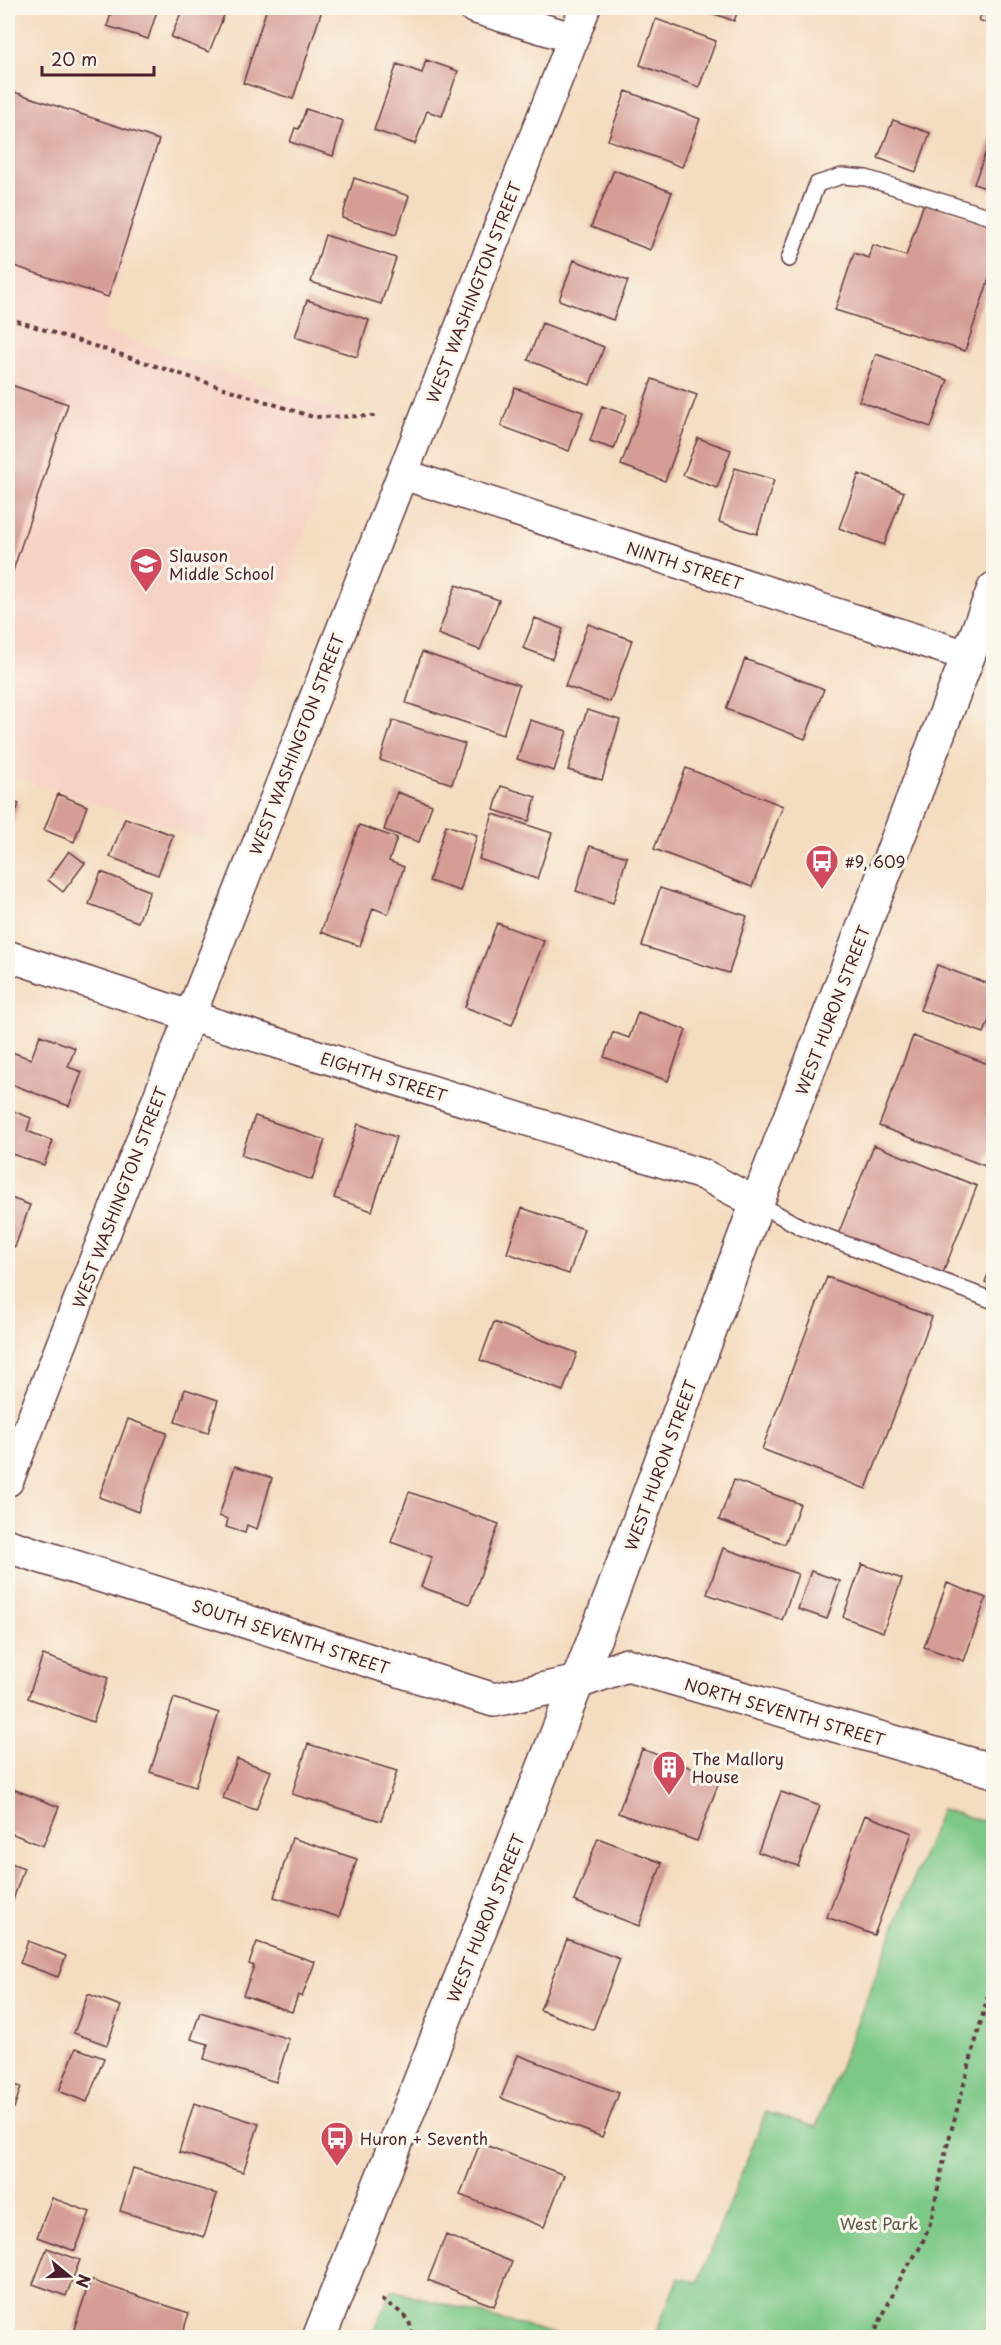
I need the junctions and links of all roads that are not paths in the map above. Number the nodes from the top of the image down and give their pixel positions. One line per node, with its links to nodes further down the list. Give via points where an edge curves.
1 (474, 8): 3 (street)
2 (585, 8): 3 (street, WEST WASHINGTON STREET)
3 (573, 38): 6 (street, WEST WASHINGTON STREET)
4 (993, 218): 5 (lane, via 866,178 842,176 818,184)
5 (789, 260)
6 (402, 474): 8 (street, NINTH STREET); 10 (street, WEST WASHINGTON STREET)
7 (993, 589): 8 (main road, WEST HURON STREET)
8 (968, 656): 11 (main road, WEST HURON STREET)
9 (8, 956): 10 (street, EIGHTH STREET)
10 (190, 1016): 11 (street, EIGHTH STREET, via 704,1175); 13 (street, WEST WASHINGTON STREET)
11 (757, 1203): 12 (lane, via 801,1227); 15 (main road, WEST HURON STREET)
12 (993, 1301)
13 (8, 1481)
14 (8, 1546): 15 (main road, SOUTH SEVENTH STREET, via 494,1700)
15 (578, 1682): 16 (main road, NORTH SEVENTH STREET, via 627,1665); 17 (main road, WEST HURON STREET)
16 (993, 1771)
17 (319, 2337)

